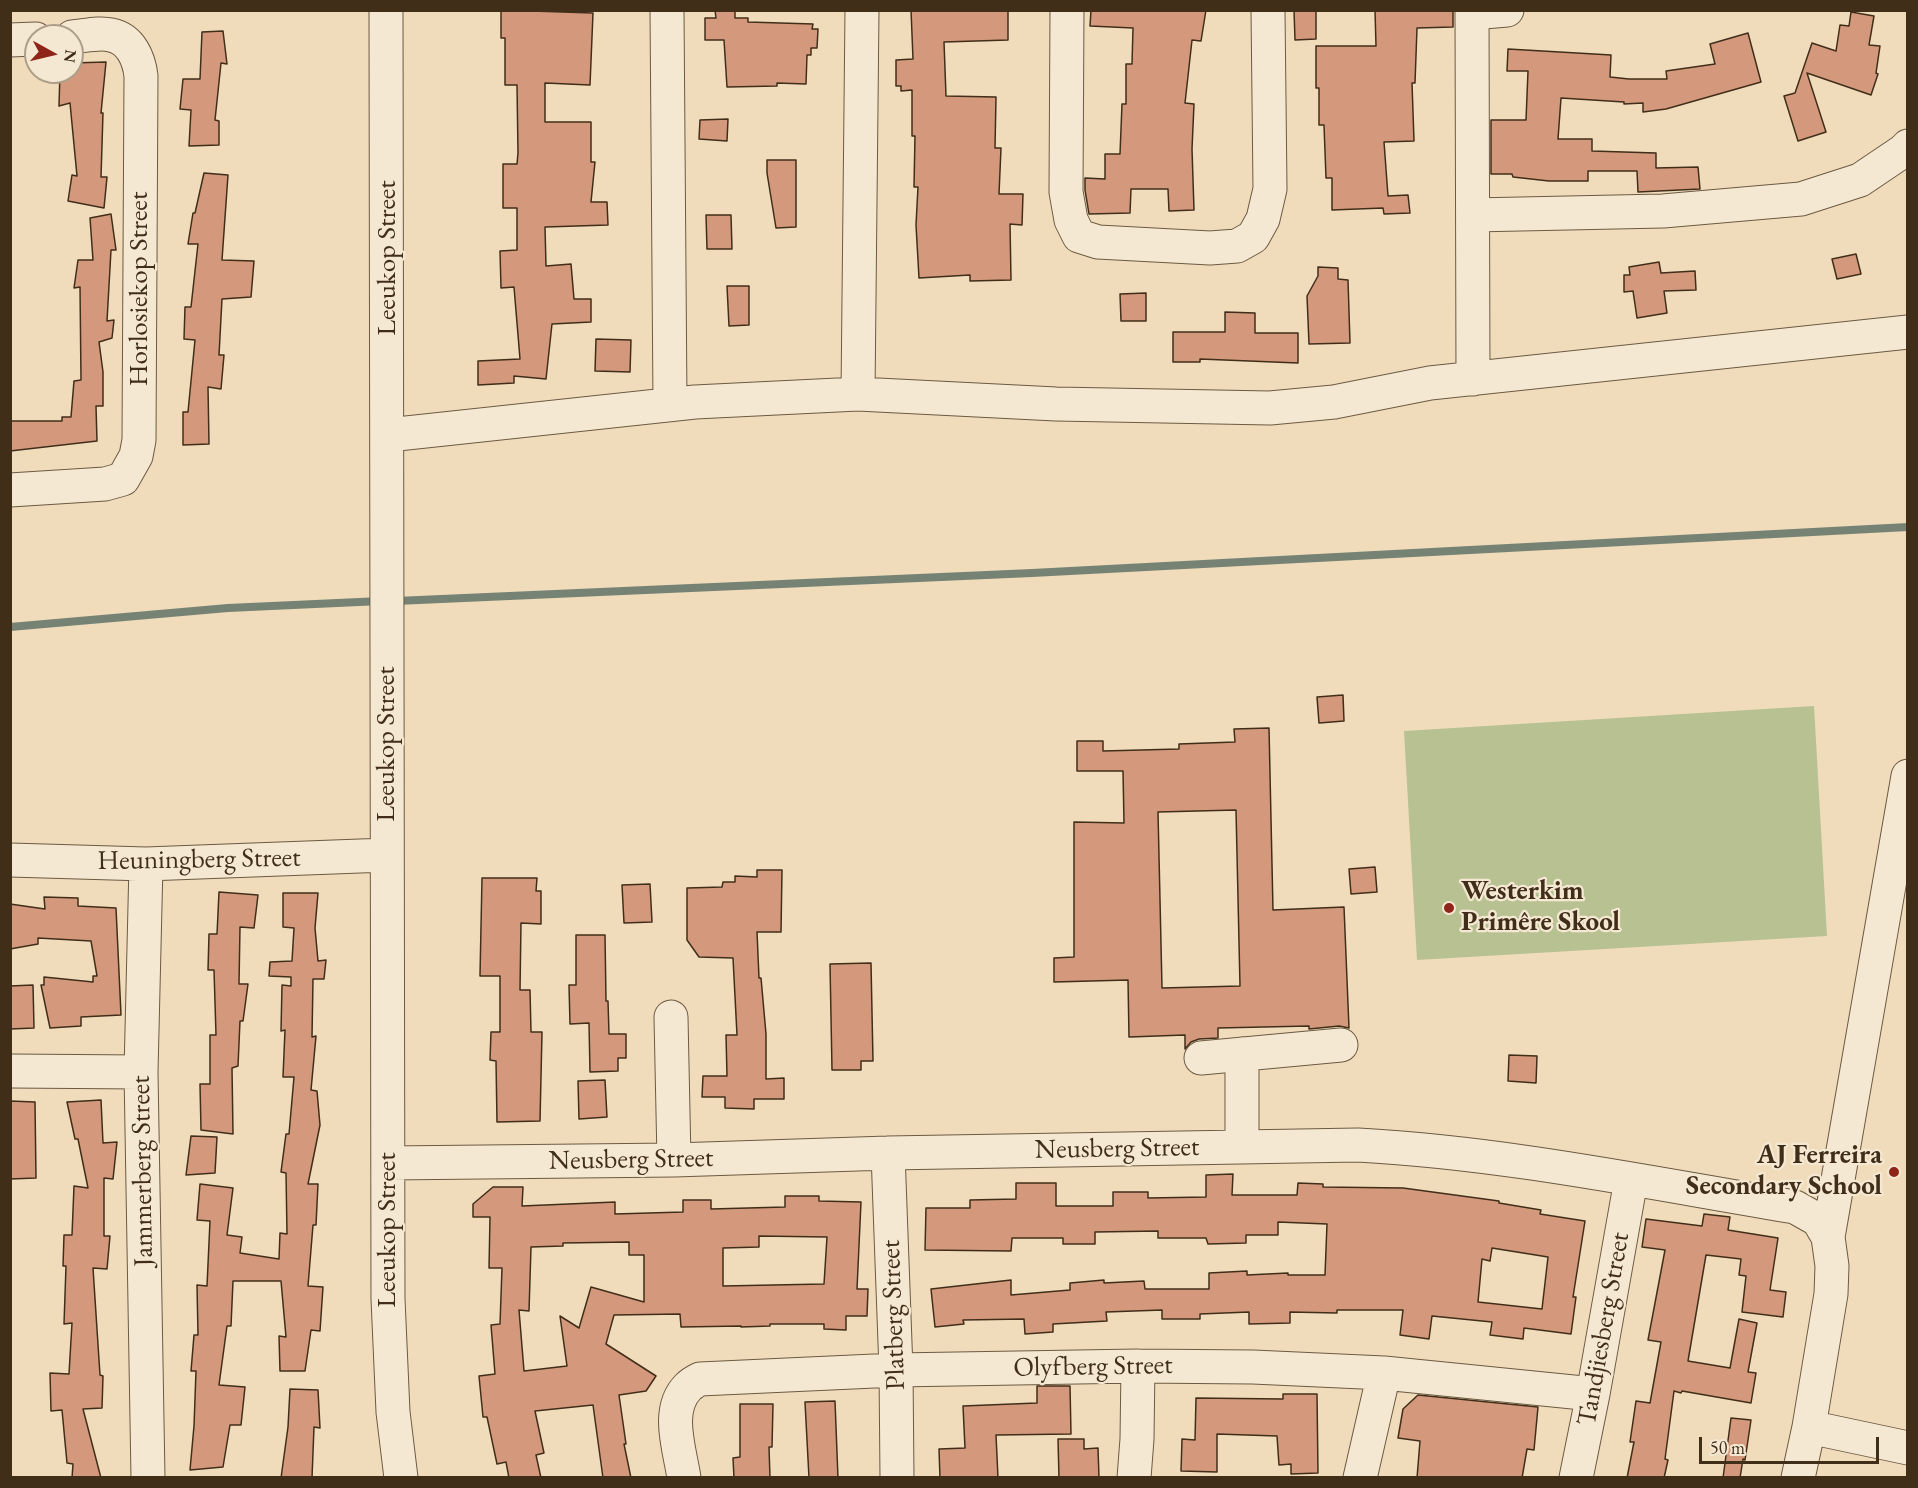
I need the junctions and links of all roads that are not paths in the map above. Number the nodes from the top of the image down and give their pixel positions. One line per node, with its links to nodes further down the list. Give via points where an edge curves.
1 (386, 10): 15 (street, Leeukop Street)
2 (668, 10): 14 (street)
3 (862, 10): 13 (street)
4 (1067, 10): 5 (street, via 1066,192 1071,220 1079,236 1098,242 1210,248 1237,246 1253,237 1263,219 1270,189)
5 (1268, 10)
6 (1507, 10): 7 (street)
7 (1472, 12): 10 (street)
8 (84, 36): 16 (street, Horlosiekop Street, via 111,34 123,40 139,61 139,440 136,456 123,479 105,484)
9 (1908, 146): 10 (street, via 1860,180 1801,199 1663,211)
10 (1473, 215): 12 (street)
11 (1908, 332): 12 (street)
12 (1473, 379): 13 (street, via 1430,383 1334,402 1270,408 1056,404)
13 (858, 394): 14 (street)
14 (670, 404): 15 (street)
15 (388, 435): 18 (street, Leeukop Street)
16 (10, 490)
17 (1908, 776): 32 (street)
18 (387, 855): 20 (street, Heuningberg Street); 30 (street, Leeukop Street)
19 (10, 860): 20 (street, Heuningberg Street)
20 (146, 864): 26 (street, Jammerberg Street)
21 (671, 1017): 29 (street)
22 (1341, 1045): 23 (street)
23 (1242, 1054): 24 (street); 27 (street)
24 (1201, 1058)
25 (10, 1071): 26 (street)
26 (141, 1072): 39 (street, Jammerberg Street)
27 (1242, 1147): 28 (street, Neusberg Street); 31 (street, Neusberg Street, via 1358,1145 1424,1149)
28 (888, 1153): 29 (street, Neusberg Street); 34 (street, Platberg Street)
29 (674, 1160): 30 (street, Neusberg Street)
30 (388, 1163): 40 (street, Leeukop Street, via 390,1371)
31 (1631, 1180): 32 (street, Neusberg Street, via 1795,1208 1818,1220); 36 (street, Tandjiesberg Street)
32 (1828, 1238): 37 (street, via 1831,1294)
33 (1138, 1366): 34 (street, Olyfberg Street); 35 (street, Olyfberg Street); 43 (street)
34 (896, 1370): 41 (street, Olyfberg Street, via 700,1379 688,1387 676,1412); 42 (street, Platberg Street)
35 (1384, 1373): 36 (street, Olyfberg Street); 44 (street)
36 (1593, 1394): 45 (street, Tandjiesberg Street)
37 (1809, 1427): 38 (street); 46 (street)
38 (1908, 1448)
39 (148, 1478)
40 (401, 1478)
41 (684, 1478)
42 (897, 1478)
43 (1134, 1478)
44 (1360, 1478)
45 (1576, 1478)
46 (1798, 1478)

